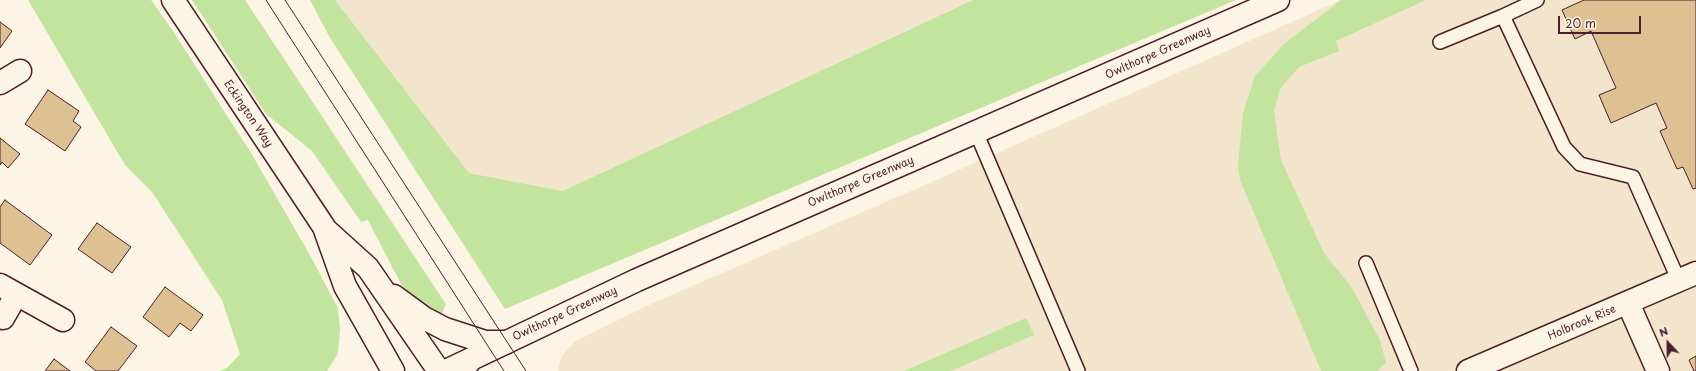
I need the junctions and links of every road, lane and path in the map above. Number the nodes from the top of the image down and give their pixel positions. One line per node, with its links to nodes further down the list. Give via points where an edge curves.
1 (173, 0): 9 (street, Eckington Way)
2 (1278, 0): 8 (street, Owlthorpe Greenway)
3 (1537, 0): 4 (lane)
4 (1503, 16): 5 (lane); 11 (lane, via 1564,147 1580,164 1633,177)
5 (1440, 42)
6 (20, 71): 7 (street)
7 (0, 83)
8 (976, 132): 17 (street, Owlthorpe Greenway, via 636,280); 22 (lane)
9 (324, 227): 12 (street, Eckington Way, via 368,268); 19 (street, Eckington Way, via 345,286)
10 (1366, 263): 23 (lane)
11 (1688, 277): 14 (street, Holbrook Rise)
12 (383, 289): 17 (street, via 424,318 445,329 486,342); 20 (street, Eckington Way)
13 (8, 290): 15 (street); 16 (street)
14 (1628, 303): 24 (street, Holbrook Rise); 25 (street)
15 (4, 318)
16 (63, 320)
17 (507, 342): 18 (street, Owlthorpe Greenway)
18 (466, 365): 21 (street, Owlthorpe Greenway)
19 (393, 371)
20 (439, 371)
21 (446, 371)
22 (1078, 371)
23 (1411, 371)
24 (1468, 371)
25 (1658, 371)

